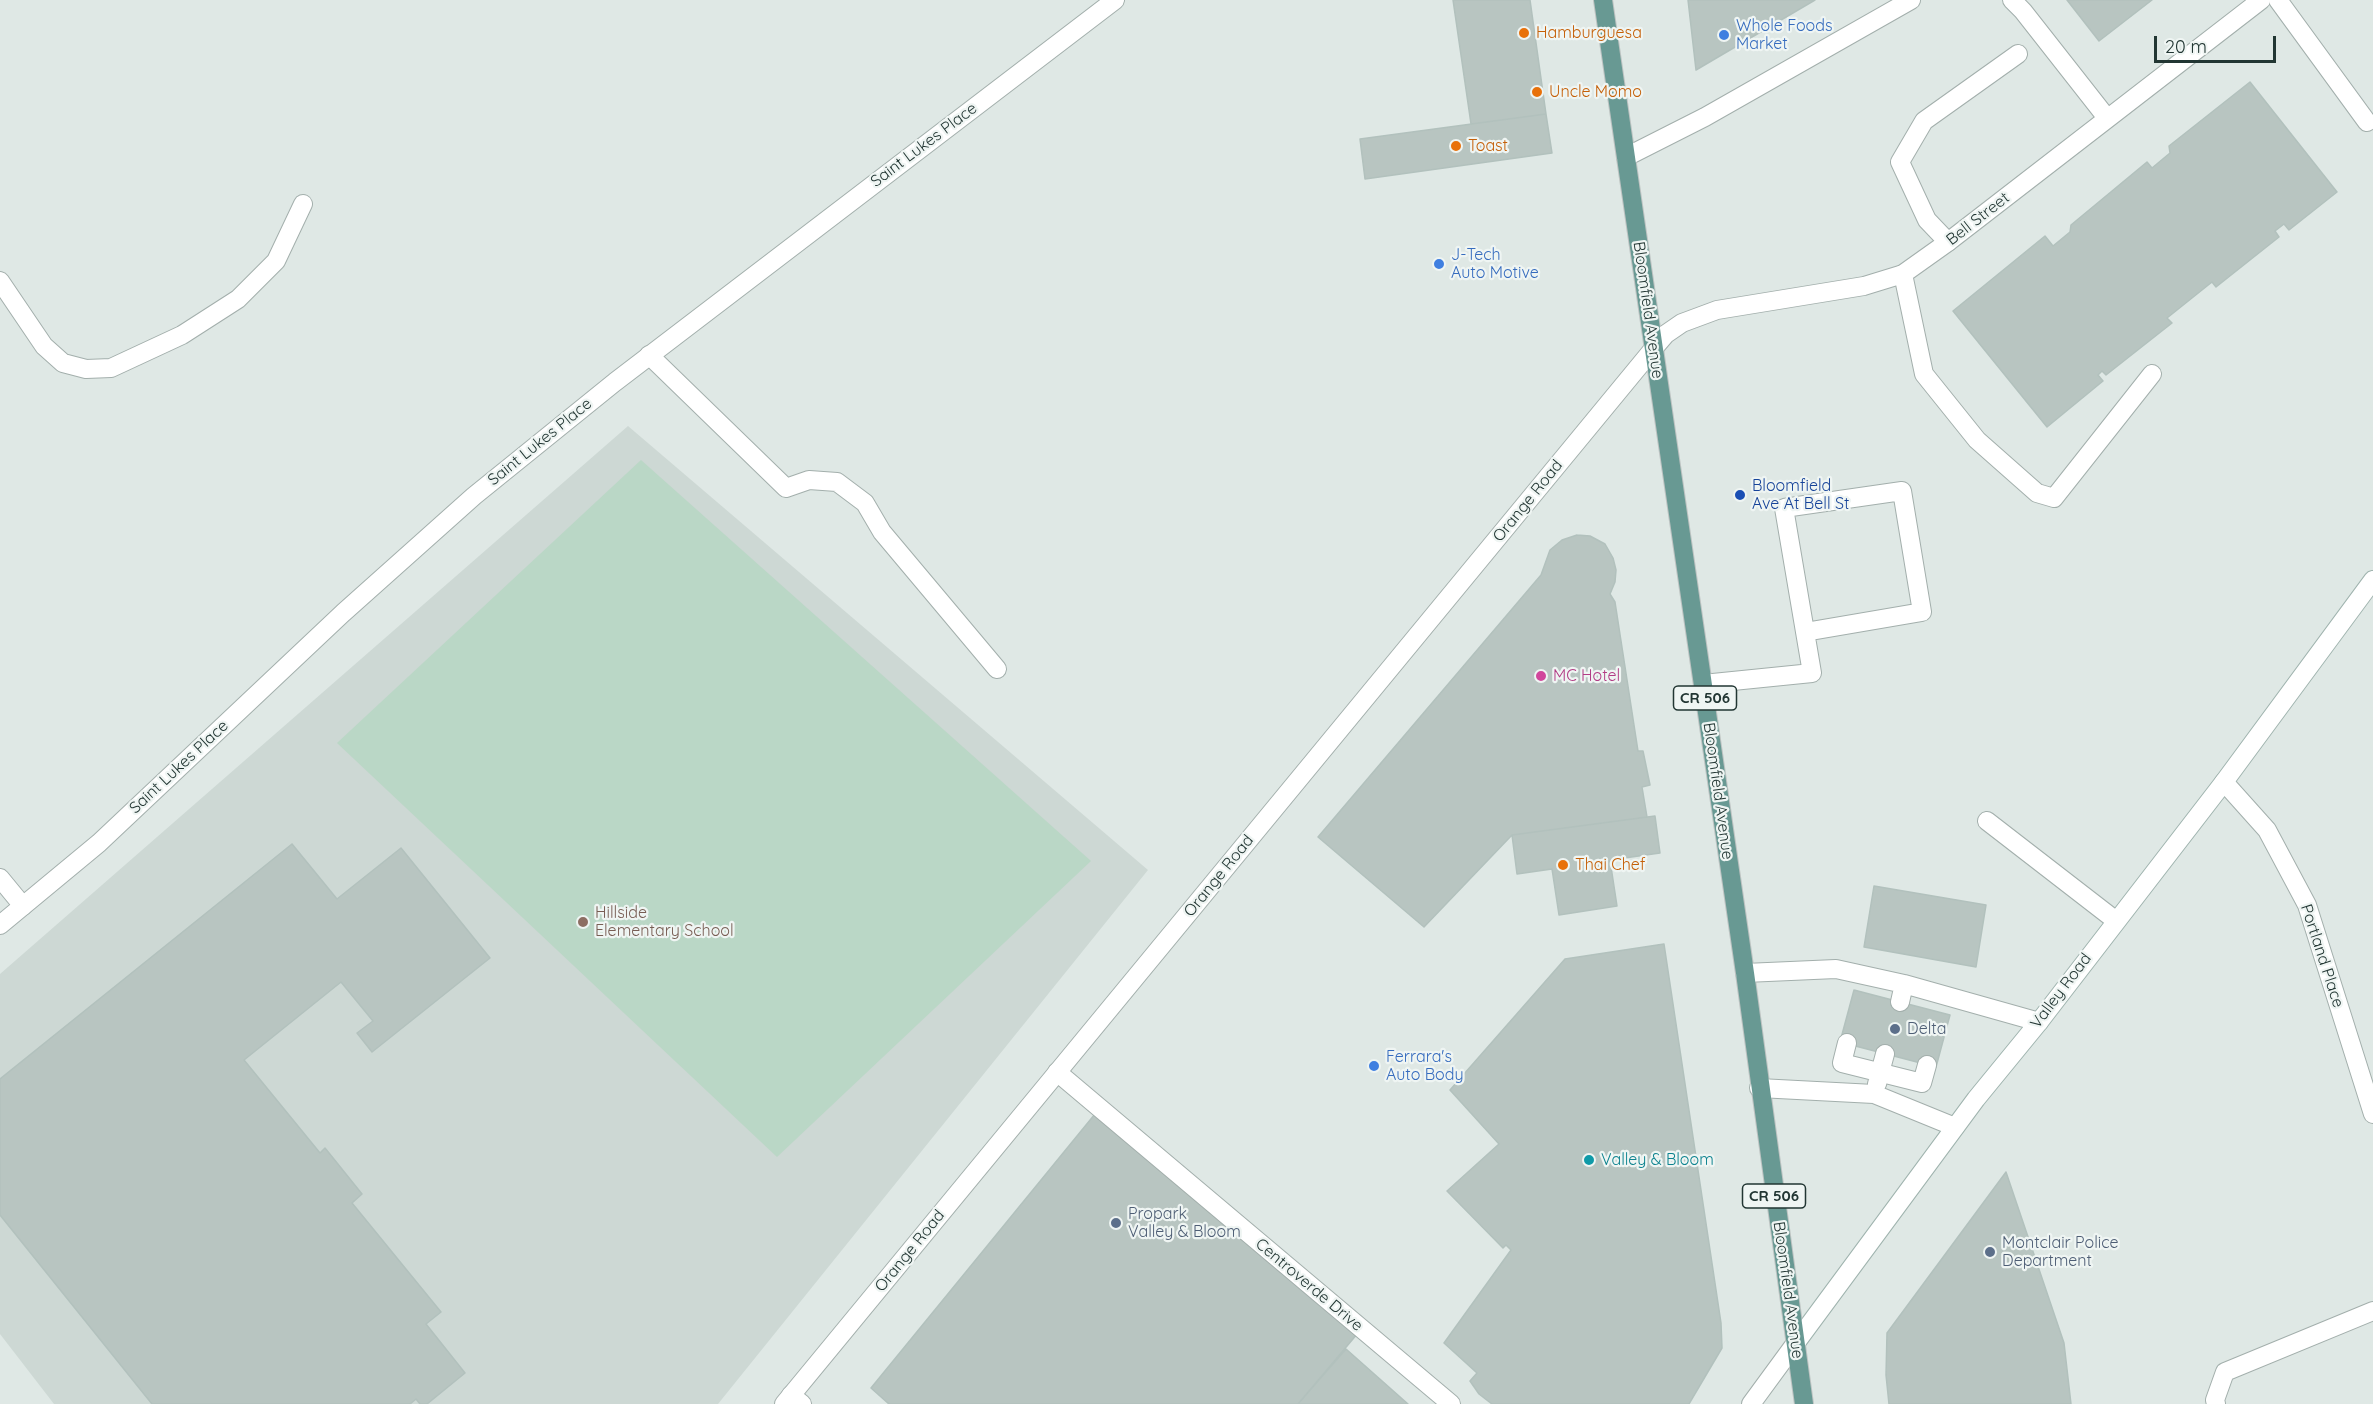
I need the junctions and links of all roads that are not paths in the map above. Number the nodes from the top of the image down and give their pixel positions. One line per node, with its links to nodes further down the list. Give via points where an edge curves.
1 (1115, 0): 16 (street, Saint Lukes Place)
2 (1603, 0): 10 (main road, Bloomfield Avenue / CR 506)
3 (1911, 0): 10 (street, via 1705,117)
4 (2012, 0): 8 (street)
5 (2262, 0): 8 (street, Bell Street)
6 (2278, 0): 9 (street)
7 (2018, 54): 12 (street, via 1924,121 1900,162 1927,220)
8 (2108, 118): 12 (street, Bell Street)
9 (2367, 122)
10 (1626, 157): 15 (main road, Bloomfield Avenue / CR 506)
11 (303, 204): 14 (street, via 276,261 238,299 182,335 111,368 86,369 63,363 44,346)
12 (1948, 242): 13 (street, Bell Street)
13 (1903, 274): 15 (street, Bell Street, via 1864,286 1717,310 1682,323); 17 (street, via 1924,374 1977,440 2037,493 2054,498)
14 (0, 281)
15 (1654, 348): 21 (main road, Bloomfield Avenue / CR 506); 33 (street, Orange Road)
16 (649, 355): 20 (street, via 786,488 809,480 837,482 865,503 882,532); 25 (street, Saint Lukes Place, via 474,496 343,613 99,843)
17 (2152, 374)
18 (2373, 580): 22 (street, Valley Road)
19 (1805, 632): 19 (street, via 1784,508 1902,491 1922,612); 21 (street, via 1812,673)
20 (998, 669)
21 (1702, 684): 28 (main road, Bloomfield Avenue / CR 506)
22 (2224, 782): 26 (street, Valley Road); 37 (street, Portland Place, via 2267,830 2307,905)
23 (1987, 821): 26 (street)
24 (0, 878): 25 (street)
25 (23, 906): 27 (street, Saint Lukes Place)
26 (2115, 920): 29 (street, Valley Road)
27 (0, 926)
28 (1744, 973): 29 (street, via 1836,969 1862,983 1941,1004); 35 (main road, Bloomfield Avenue / CR 506)
29 (2039, 1022): 38 (street, Valley Road)
30 (1847, 1043): 34 (street, via 1842,1063)
31 (1885, 1054): 34 (street)
32 (1927, 1065): 34 (street, via 1922,1083)
33 (1057, 1072): 41 (street, Orange Road); 42 (street, Centroverde Drive)
34 (1880, 1072): 36 (street)
35 (1759, 1088): 36 (street); 40 (main road, Bloomfield Avenue / CR 506)
36 (1874, 1094): 38 (street)
37 (2373, 1114)
38 (1955, 1127): 40 (street, Valley Road)
39 (2373, 1311): 45 (street, via 2225,1372)
40 (1795, 1344): 43 (street, Valley Road); 44 (main road, Bloomfield Avenue / CR 506)
41 (792, 1401)
42 (1451, 1404)
43 (1751, 1404)
44 (1804, 1404)
45 (2216, 1404)

